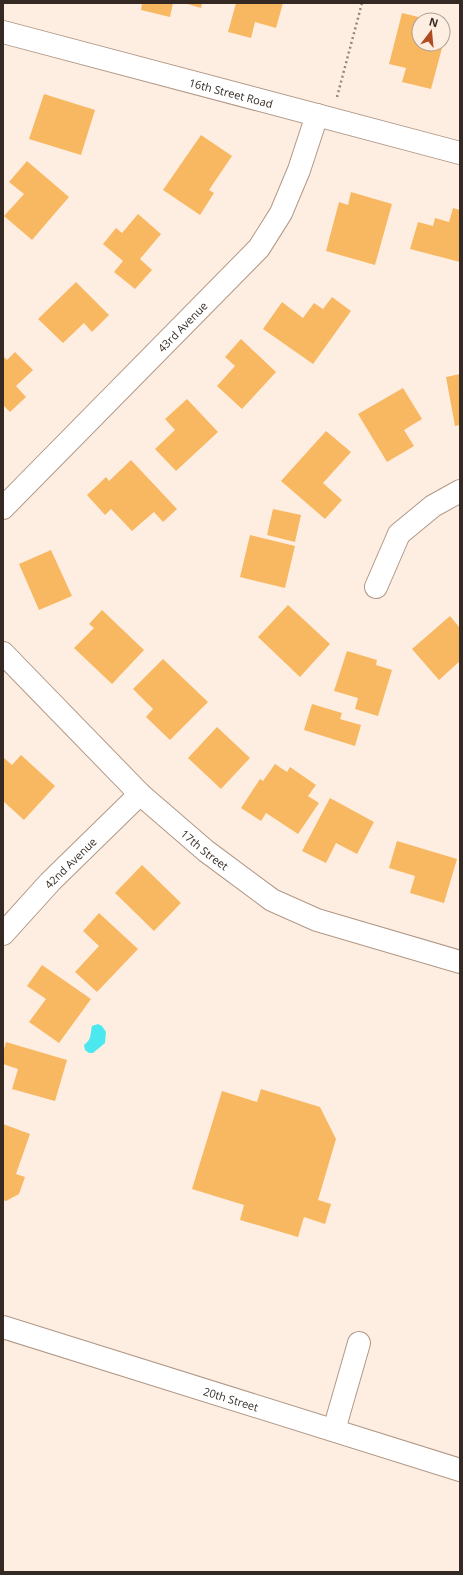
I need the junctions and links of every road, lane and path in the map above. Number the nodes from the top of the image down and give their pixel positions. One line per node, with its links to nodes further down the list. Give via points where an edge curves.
1 (362, 3): 3 (path)
2 (3, 32): 3 (street, 16th Street Road)
3 (324, 117): 4 (street, 16th Street Road); 6 (street, 43rd Avenue, via 281,213 260,248)
4 (460, 154)
5 (460, 491): 7 (street, via 434,506 399,534)
6 (3, 508)
7 (376, 587)
8 (3, 653): 9 (street, 17th Street)
9 (140, 794): 10 (street, 42nd Avenue, via 50,882); 11 (street, 17th Street, via 206,851 272,900 317,920)
10 (3, 934)
11 (460, 962)
12 (3, 1327): 14 (street, 20th Street)
13 (359, 1343): 14 (street)
14 (334, 1430): 15 (street, 20th Street)
15 (460, 1470)

